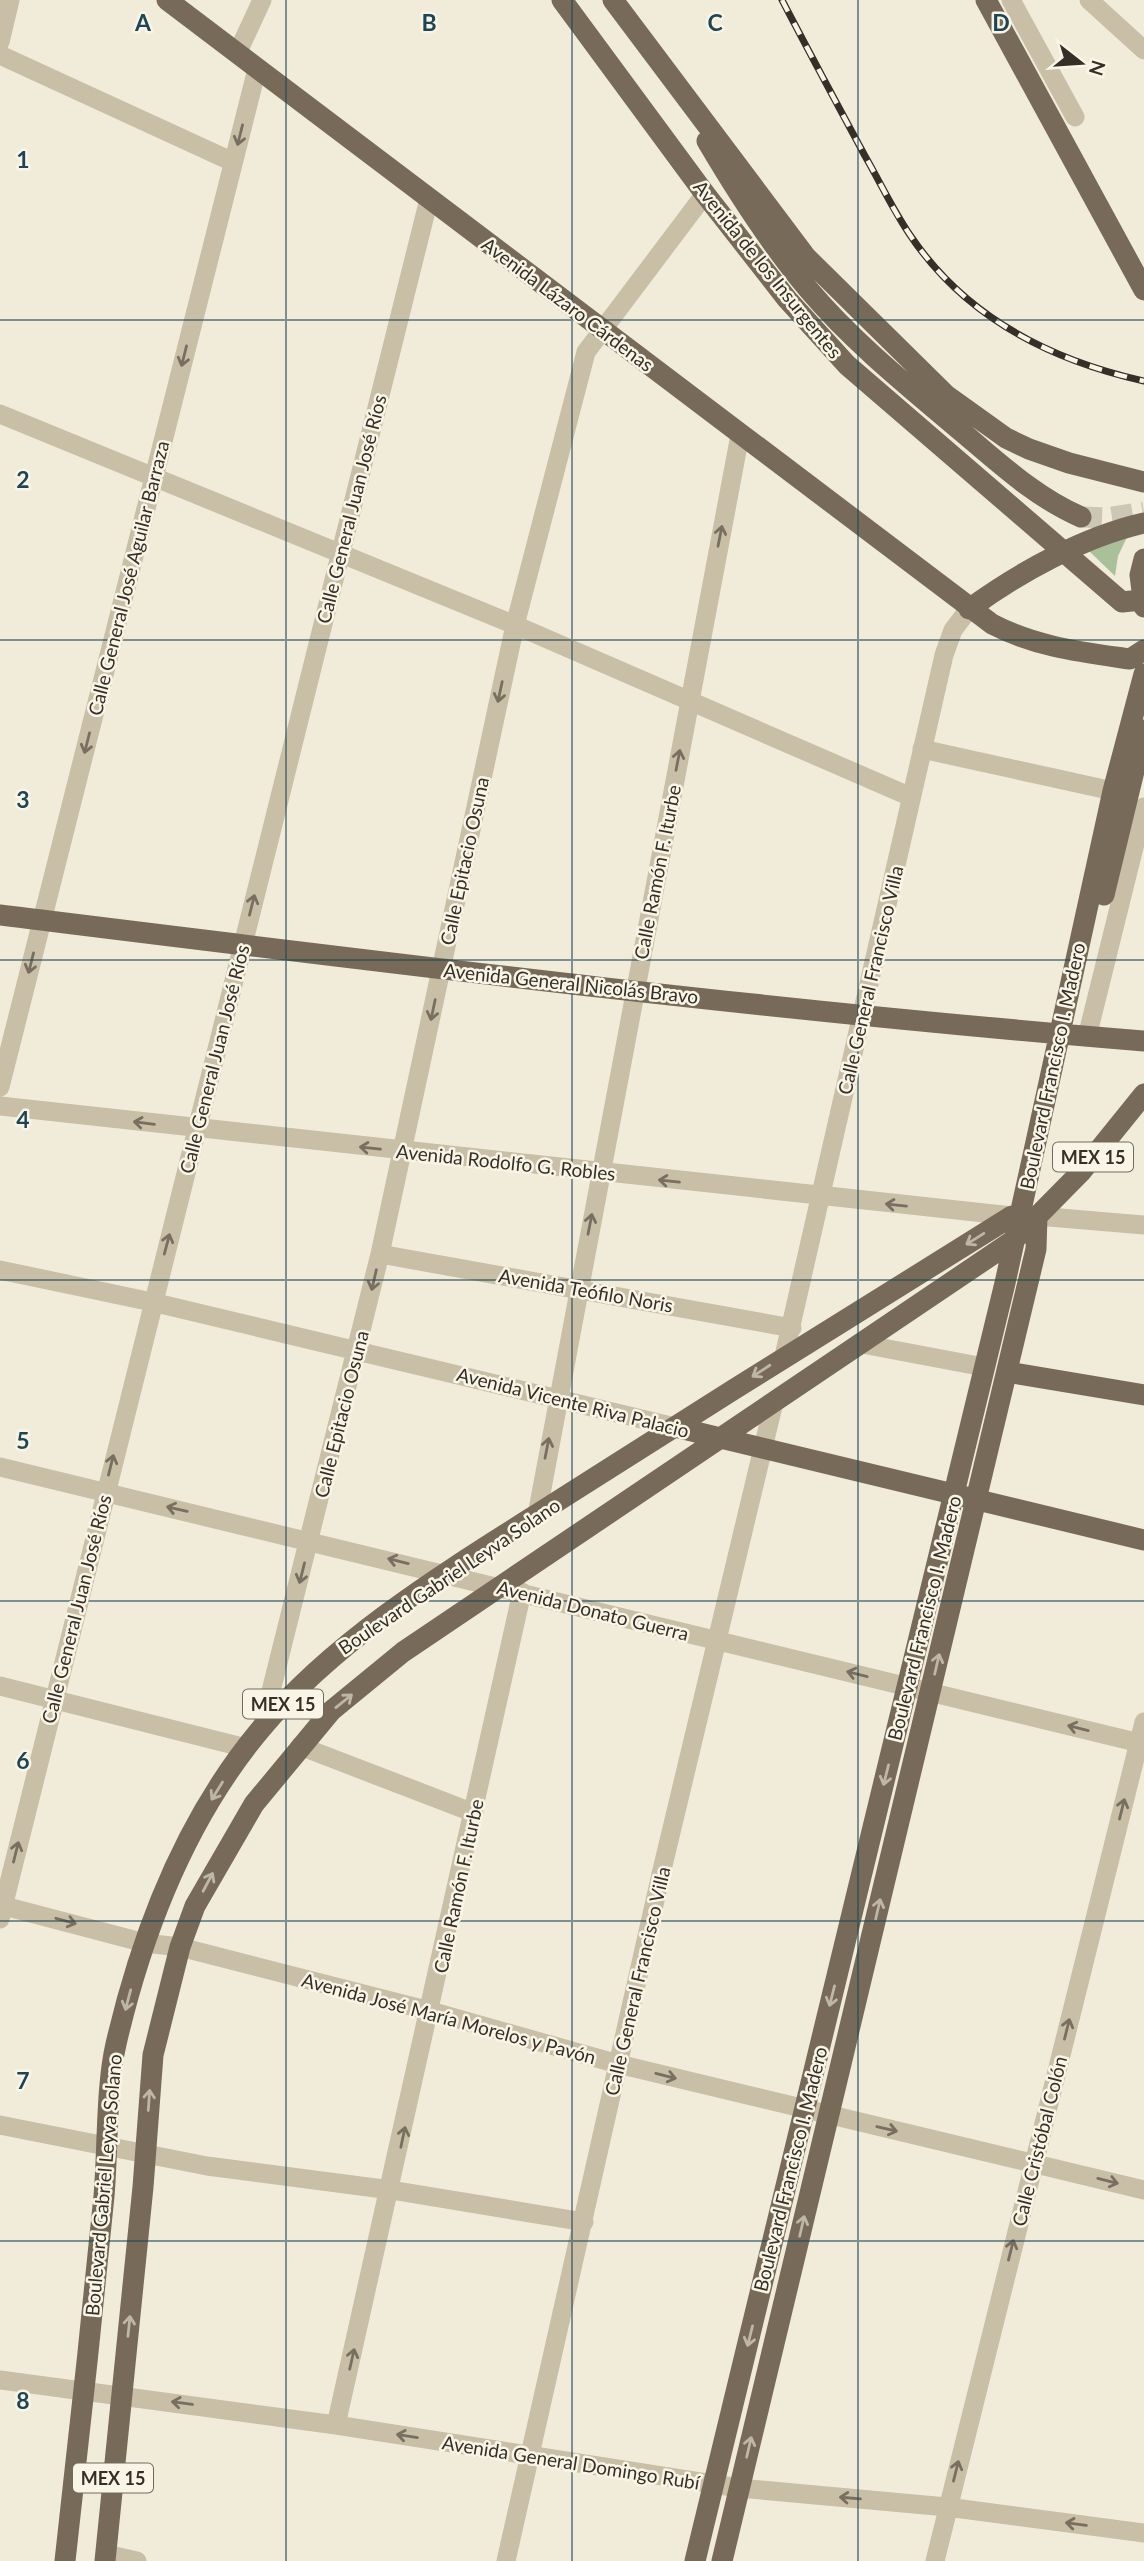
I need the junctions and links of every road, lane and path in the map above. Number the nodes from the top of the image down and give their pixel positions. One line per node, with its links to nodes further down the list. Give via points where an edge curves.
1 (10, 0): 9 (street)
2 (167, 0): 11 (main road, Avenida Lázaro Cárdenas)
3 (262, 0): 11 (street)
4 (562, 0): 17 (main road, Avenida de los Insurgentes)
5 (613, 0): 14 (main road, Avenida de los Insurgentes)
6 (986, 0): 19 (main road)
7 (1011, 0): 15 (street)
8 (1089, 0): 10 (street)
9 (0, 42)
10 (1144, 50)
11 (237, 54): 13 (main road, Avenida Lázaro Cárdenas)
12 (0, 55): 16 (street)
13 (257, 69): 16 (street, Calle General José Aguilar Barraza, one-way to 16); 18 (main road, Avenida Lázaro Cárdenas)
14 (667, 71): 24 (main road, Avenida de los Insurgentes, via 800,249 946,395 979,421 1029,449); 25 (main road, via 732,183 810,292 870,351 1023,483 1053,505)
15 (1075, 117)
16 (233, 162): 23 (street, Calle General José Aguilar Barraza, one-way to 23)
17 (705, 194): 20 (street, Calle Epitacio Osuna); 28 (main road, Avenida de los Insurgentes, via 787,299 847,365)
18 (429, 199): 20 (main road, Avenida Lázaro Cárdenas); 27 (street, Calle General Juan José Ríos)
19 (1144, 290)
20 (601, 328): 22 (main road, Avenida Lázaro Cárdenas); 32 (street, Calle Epitacio Osuna, via 586,352)
21 (0, 414): 23 (street)
22 (740, 435): 31 (main road, Avenida Lázaro Cárdenas); 35 (street, Calle Ramón F. Iturbe, one-way to 22)
23 (153, 478): 27 (street); 42 (street, Calle General José Aguilar Barraza, one-way to 42)
24 (1144, 482)
25 (1081, 517)
26 (1144, 523): 28 (main road)
27 (340, 554): 32 (street); 43 (street, Calle General Juan José Ríos, one-way to 27)
28 (1065, 554): 30 (main road, Avenida de los Insurgentes, via 1122,602); 31 (main road, via 1003,584)
29 (1144, 559): 30 (main road, via 1140,575)
30 (1143, 603)
31 (969, 609): 33 (main road, Avenida Lázaro Cárdenas, via 1011,634 1041,645 1130,659); 37 (street, Calle General Francisco Villa, via 953,631 944,655)
32 (515, 625): 35 (street); 44 (street, Calle Epitacio Osuna, one-way to 44)
33 (1144, 650)
34 (1144, 674): 38 (main road, Boulevard Francisco I. Madero)
35 (689, 700): 39 (street); 45 (street, Calle Ramón F. Iturbe, one-way to 35)
36 (1144, 730): 47 (main road, via 1074,1017)
37 (922, 749): 38 (street); 39 (street, Calle General Francisco Villa)
38 (1113, 791): 47 (main road, Boulevard Francisco I. Madero)
39 (911, 797): 46 (street, Calle General Francisco Villa)
40 (1144, 807): 48 (street, Boulevard Francisco I. Madero)
41 (0, 915): 42 (main road, Avenida General Nicolás Bravo)
42 (42, 920): 43 (main road, Avenida General Nicolás Bravo); 50 (street, Calle General José Aguilar Barraza, one-way to 50)
43 (243, 942): 44 (main road, Avenida General Nicolás Bravo); 53 (street, Calle General Juan José Ríos)
44 (441, 969): 45 (main road, Avenida General Nicolás Bravo); 54 (street, Calle Epitacio Osuna, one-way to 54)
45 (634, 992): 46 (main road, Avenida General Nicolás Bravo); 55 (street, Calle Ramón F. Iturbe)
46 (862, 1015): 47 (main road, Avenida General Nicolás Bravo); 56 (street, Calle General Francisco Villa)
47 (1060, 1036): 48 (main road, Avenida General Nicolás Bravo); 57 (main road, Boulevard Francisco I. Madero)
48 (1087, 1037): 49 (main road, Avenida General Nicolás Bravo)
49 (1144, 1041)
50 (0, 1087)
51 (1144, 1094): 57 (main road, Boulevard Gabriel Leyva Solano / MEX 15, via 1081,1172)
52 (0, 1106): 53 (street, Avenida Rodolfo G. Robles, one-way to 52)
53 (197, 1129): 54 (street, Avenida Rodolfo G. Robles, one-way to 53); 63 (street, Calle General Juan José Ríos, one-way to 53)
54 (404, 1151): 55 (street, Avenida Rodolfo G. Robles); 60 (street, Calle Epitacio Osuna)
55 (599, 1173): 56 (street, Avenida Rodolfo G. Robles, one-way to 55); 62 (street, Calle Ramón F. Iturbe, one-way to 55)
56 (821, 1198): 57 (street, Avenida Rodolfo G. Robles, one-way to 56); 64 (street, Calle General Francisco Villa)
57 (1023, 1216): 58 (street, Avenida Rodolfo G. Robles); 59 (main road, Boulevard Gabriel Leyva Solano / MEX 15); 67 (main road, Boulevard Gabriel Leyva Solano / MEX 15, one-way to 67); 69 (main road, Boulevard Francisco I. Madero, via 1037,1249)
58 (1144, 1226)
59 (1014, 1240): 65 (main road, Boulevard Gabriel Leyva Solano / MEX 15); 68 (main road, Boulevard Francisco I. Madero)
60 (380, 1254): 62 (street, Avenida Teófilo Noris); 66 (street, Calle Epitacio Osuna, one-way to 66)
61 (0, 1270): 63 (street, Avenida Vicente Riva Palacio)
62 (578, 1287): 64 (street, Avenida Teófilo Noris); 71 (street, Calle Ramón F. Iturbe)
63 (152, 1302): 66 (street, Avenida Vicente Riva Palacio); 77 (street, Calle General Juan José Ríos, one-way to 63)
64 (792, 1328): 67 (street, Calle General Francisco Villa)
65 (862, 1344): 68 (street); 72 (main road, Boulevard Gabriel Leyva Solano / MEX 15)
66 (358, 1350): 71 (street, Avenida Vicente Riva Palacio); 82 (street, Calle Epitacio Osuna)
67 (784, 1356): 73 (main road, Boulevard Gabriel Leyva Solano / MEX 15, one-way to 73)
68 (984, 1367): 78 (main road, Boulevard Francisco I. Madero)
69 (1007, 1372): 70 (main road); 79 (main road, Boulevard Francisco I. Madero)
70 (1144, 1395)
71 (556, 1398): 73 (street, Avenida Vicente Riva Palacio); 80 (street, Calle Ramón F. Iturbe, one-way to 71)
72 (774, 1402): 74 (main road, Boulevard Gabriel Leyva Solano / MEX 15); 75 (street, Calle General Francisco Villa)
73 (675, 1427): 74 (main road, Avenida Vicente Riva Palacio); 80 (main road, Boulevard Gabriel Leyva Solano / MEX 15)
74 (723, 1439): 75 (main road, Avenida Vicente Riva Palacio); 84 (main road, Boulevard Gabriel Leyva Solano / MEX 15)
75 (763, 1448): 78 (main road, Avenida Vicente Riva Palacio); 85 (street, Calle General Francisco Villa)
76 (0, 1467): 77 (street, Avenida Donato Guerra)
77 (104, 1492): 82 (street, Avenida Donato Guerra, one-way to 77); 89 (street, Calle General Juan José Ríos)
78 (954, 1494): 79 (main road, Avenida Vicente Riva Palacio); 87 (main road, Boulevard Francisco I. Madero)
79 (976, 1500): 81 (main road, Avenida Vicente Riva Palacio); 88 (main road, Boulevard Francisco I. Madero, one-way to 79)
80 (537, 1515): 83 (main road, Boulevard Gabriel Leyva Solano / MEX 15)
81 (1144, 1539)
82 (310, 1540): 83 (street, Avenida Donato Guerra, one-way to 82); 91 (street, Calle Epitacio Osuna, one-way to 91)
83 (449, 1574): 84 (street, Avenida Donato Guerra); 91 (main road, Boulevard Gabriel Leyva Solano / MEX 15, via 336,1653)
84 (512, 1590): 85 (street, Avenida Donato Guerra); 93 (main road, Boulevard Gabriel Leyva Solano / MEX 15, one-way to 84, via 331,1711 403,1652); 95 (street, Calle Ramón F. Iturbe)
85 (717, 1640): 87 (street, Avenida Donato Guerra, one-way to 85); 100 (street, Calle General Francisco Villa)
86 (0, 1686): 89 (street)
87 (907, 1686): 88 (street, Avenida Donato Guerra); 101 (main road, Boulevard Francisco I. Madero, one-way to 101)
88 (930, 1692): 92 (street, Avenida Donato Guerra, one-way to 88); 102 (main road, Boulevard Francisco I. Madero, one-way to 88)
89 (54, 1700): 94 (street); 96 (street, Calle General Juan José Ríos, one-way to 89)
90 (1144, 1722): 92 (street, Calle Cristóbal Colón)
91 (262, 1727): 94 (main road, Boulevard Gabriel Leyva Solano / MEX 15)
92 (1141, 1744): 106 (street, Calle Cristóbal Colón, one-way to 92)
93 (300, 1746): 95 (street); 98 (main road, Boulevard Gabriel Leyva Solano / MEX 15, one-way to 93, via 224,1851)
94 (246, 1748): 97 (main road, Boulevard Gabriel Leyva Solano / MEX 15, one-way to 97, via 192,1831)
95 (474, 1813): 99 (street, Calle Ramón F. Iturbe)
96 (1, 1910): 97 (street, Avenida José María Morelos y Pavón, one-way to 97)
97 (145, 1943): 98 (street, Avenida José María Morelos y Pavón); 104 (main road, Boulevard Gabriel Leyva Solano / MEX 15, one-way to 104, via 114,2050)
98 (180, 1947): 99 (street, Avenida José María Morelos y Pavón); 105 (main road, Boulevard Gabriel Leyva Solano / MEX 15, one-way to 98, via 153,2055)
99 (430, 2011): 100 (street, Avenida José María Morelos y Pavón); 107 (street, Calle Ramón F. Iturbe, one-way to 99)
100 (618, 2064): 101 (street, Avenida José María Morelos y Pavón, one-way to 101); 109 (street, Calle General Francisco Villa)
101 (804, 2110): 102 (street, Avenida José María Morelos y Pavón); 115 (main road, Boulevard Francisco I. Madero, one-way to 115)
102 (829, 2115): 106 (street, Avenida José María Morelos y Pavón, one-way to 106); 116 (main road, Boulevard Francisco I. Madero, one-way to 102)
103 (0, 2125): 104 (street)
104 (108, 2148): 105 (street); 111 (main road, Boulevard Gabriel Leyva Solano / MEX 15)
105 (146, 2155): 107 (street); 112 (main road, Boulevard Gabriel Leyva Solano / MEX 15, one-way to 105)
106 (1033, 2163): 108 (street, Avenida José María Morelos y Pavón, one-way to 108); 117 (street, Calle Cristóbal Colón, one-way to 106)
107 (391, 2190): 109 (street); 113 (street, Calle Ramón F. Iturbe, one-way to 107)
108 (1144, 2190)
109 (584, 2222): 114 (street, Calle General Francisco Villa)
110 (0, 2379): 111 (street, Avenida General Domingo Rubí)
111 (84, 2390): 112 (street, Avenida General Domingo Rubí); 120 (main road, Boulevard Gabriel Leyva Solano / MEX 15)
112 (122, 2394): 113 (street, Avenida General Domingo Rubí, one-way to 112); 119 (main road, Boulevard Gabriel Leyva Solano / MEX 15)
113 (336, 2425): 114 (street, Avenida General Domingo Rubí, one-way to 113)
114 (531, 2455): 115 (street, Avenida General Domingo Rubí); 122 (street, Calle General Francisco Villa)
115 (714, 2484): 116 (street, Avenida General Domingo Rubí); 123 (main road, Boulevard Francisco I. Madero)
116 (739, 2488): 117 (street, Avenida General Domingo Rubí, one-way to 116); 124 (main road, Boulevard Francisco I. Madero)
117 (947, 2507): 118 (street, Avenida General Domingo Rubí, one-way to 117); 125 (street, Calle Cristóbal Colón)
118 (1144, 2533)
119 (106, 2557): 121 (street)
120 (65, 2561)
121 (137, 2561)
122 (506, 2561)
123 (695, 2561)
124 (722, 2561)
125 (934, 2561)

